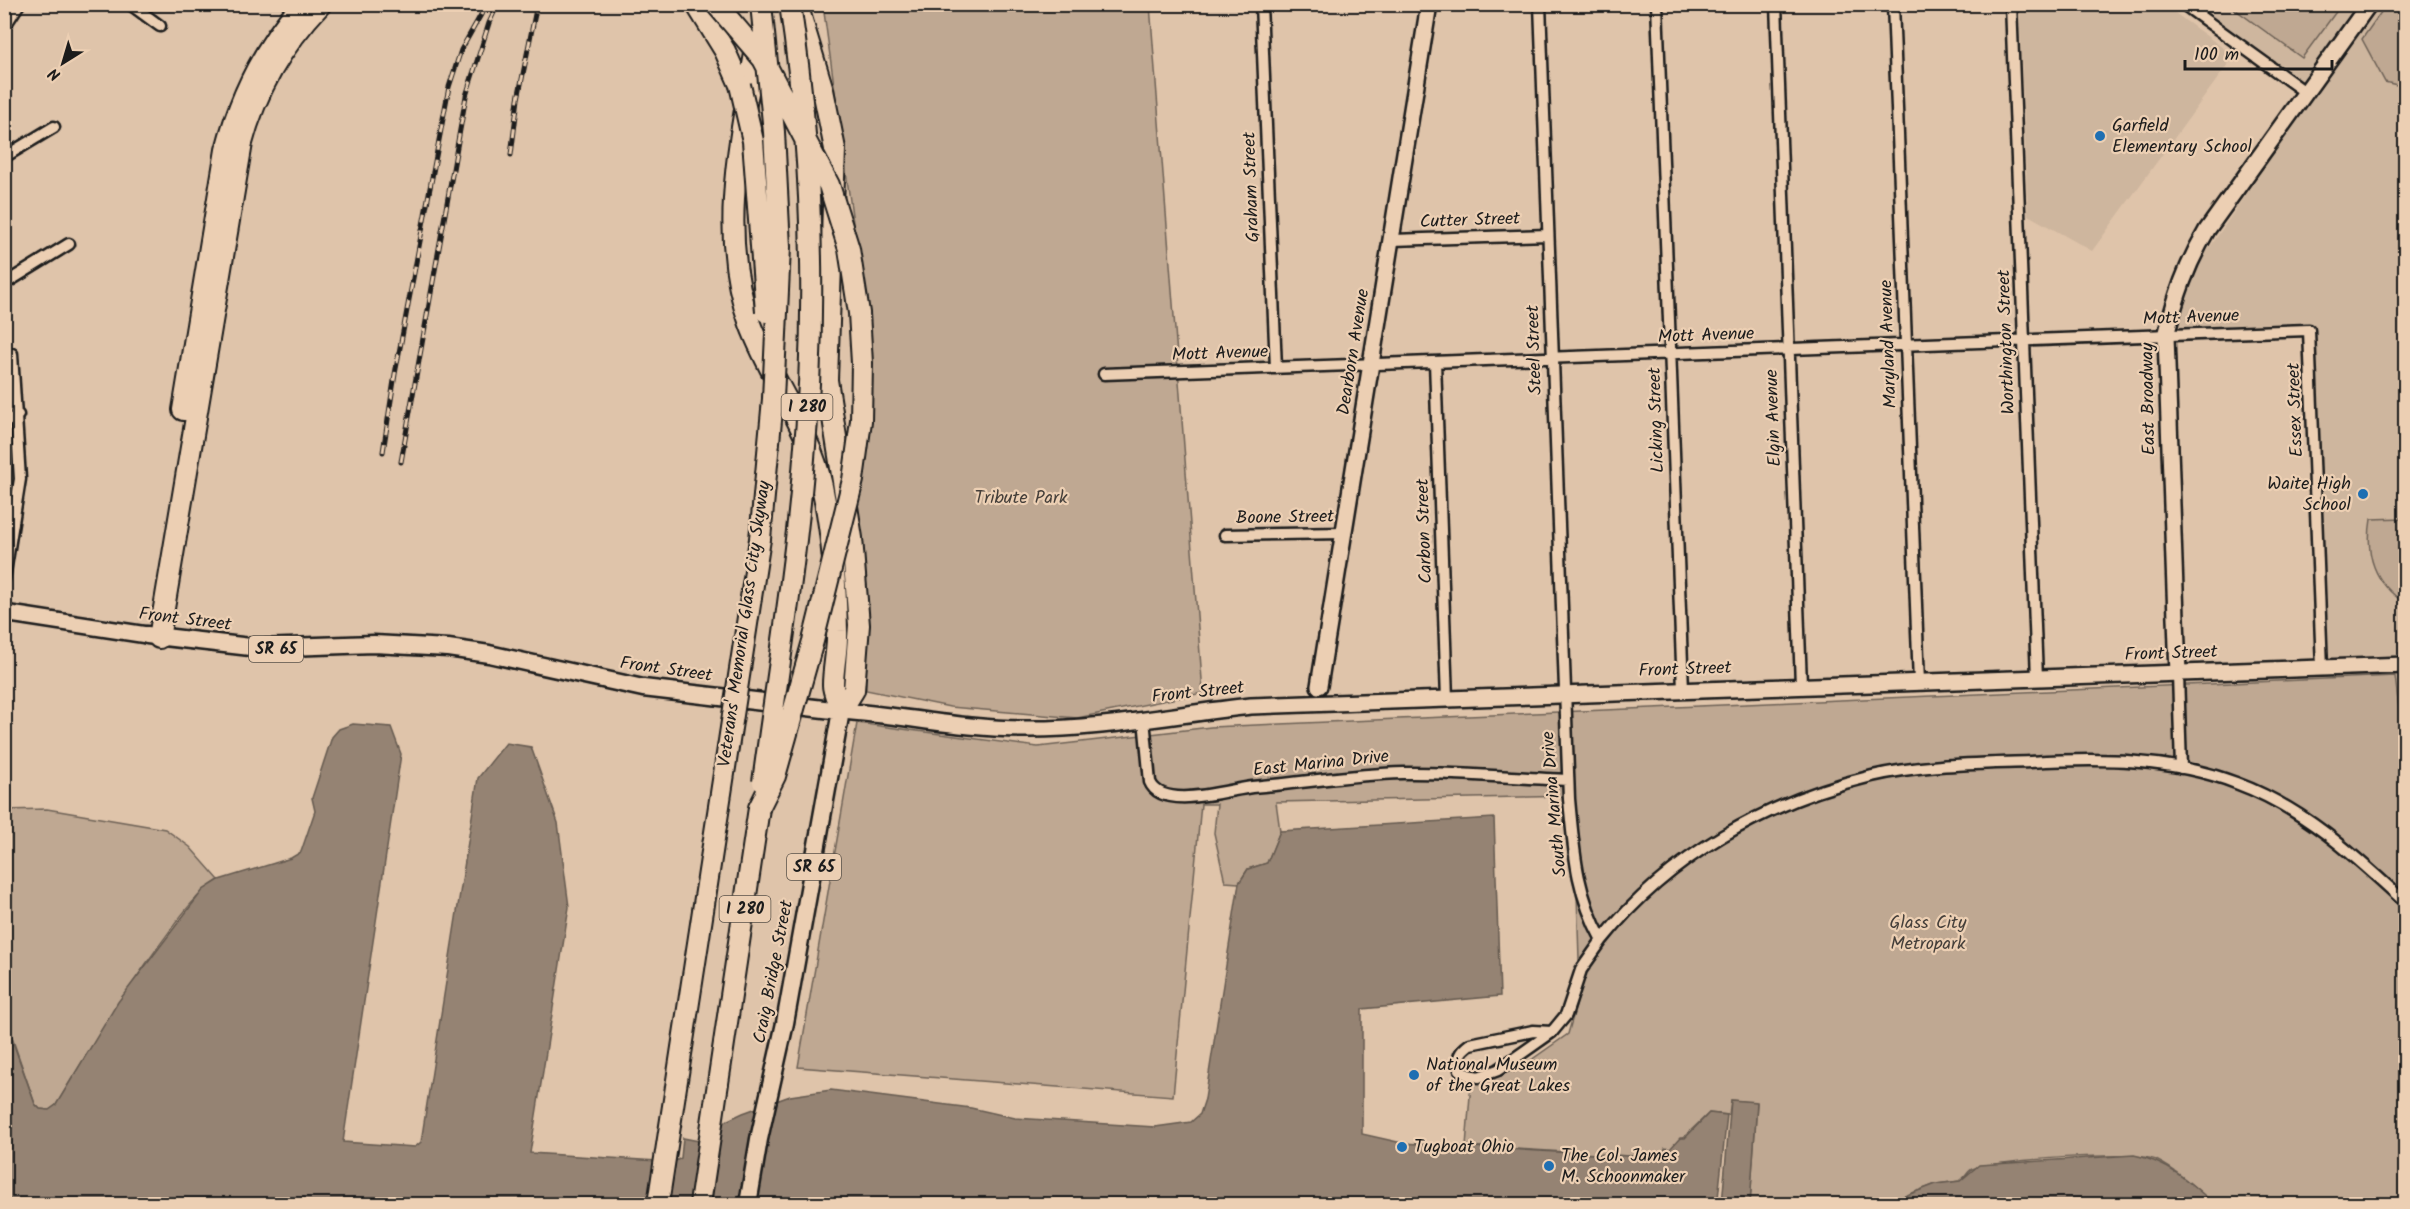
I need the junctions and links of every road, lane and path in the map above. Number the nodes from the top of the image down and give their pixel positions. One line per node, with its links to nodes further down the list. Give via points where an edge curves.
1 (20, 4): 20 (street)
2 (130, 4): 19 (street)
3 (302, 4): 47 (highway, via 256,69 233,122 226,150)
4 (321, 4): 47 (highway, via 276,62 258,96 242,143)
5 (696, 4): 40 (highway, bridge, via 725,51 740,85 753,141)
6 (716, 4): 63 (highway, bridge, via 763,59 829,185 849,249 862,363 861,422 853,480 775,776)
7 (762, 4): 40 (highway, Veterans' Memorial Glass City Skyway / I 280, bridge, via 780,247); 59 (highway, via 736,180 735,264 750,324 811,453 822,485 836,601 833,686)
8 (790, 4): 63 (highway, Veterans' Memorial Glass City Skyway / I 280, bridge, via 800,69 807,173 809,355 804,470)
9 (797, 4): 59 (highway, via 823,90 834,149 827,380 852,538 859,625 854,690)
10 (1261, 4): 38 (street, Graham Street)
11 (1429, 4): 25 (main road, Dearborn Avenue)
12 (1540, 4): 24 (street, Steel Street)
13 (1657, 4): 34 (street, Licking Street)
14 (1776, 4): 32 (street, Elgin Avenue)
15 (1893, 4): 31 (street, Maryland Avenue)
16 (2011, 4): 30 (street, Worthington Street)
17 (2183, 4): 21 (street)
18 (2369, 4): 21 (main road, East Broadway)
19 (160, 26)
20 (4, 27)
21 (2305, 92): 29 (main road, East Broadway, via 2188,263)
22 (54, 127): 23 (street)
23 (4, 157)
24 (1548, 235): 25 (street, Cutter Street); 35 (street, Steel Street)
25 (1392, 240): 37 (main road, Dearborn Avenue)
26 (69, 244): 27 (street)
27 (4, 284)
28 (2309, 330): 29 (street, Mott Avenue); 49 (street, Essex Street)
29 (2166, 336): 30 (street, Mott Avenue); 50 (main road, East Broadway)
30 (2024, 341): 31 (street, Mott Avenue); 51 (street, Worthington Street)
31 (1906, 345): 32 (street, Mott Avenue); 52 (street, Maryland Avenue)
32 (1788, 350): 34 (street, Mott Avenue); 53 (street, Elgin Avenue)
33 (12, 354): 41 (street)
34 (1671, 354): 35 (street, Mott Avenue); 55 (street, Licking Street)
35 (1552, 358): 36 (street, Mott Avenue); 56 (street, Steel Street)
36 (1436, 362): 37 (street, Mott Avenue); 57 (street, Carbon Street)
37 (1371, 365): 38 (street, Mott Avenue); 43 (main road, Dearborn Avenue)
38 (1276, 368): 39 (street, Mott Avenue)
39 (1104, 374)
40 (773, 399): 67 (highway, Veterans' Memorial Glass City Skyway / I 280, bridge, via 760,539)
41 (18, 415): 42 (street); 45 (street, via 20,478)
42 (4, 423)
43 (1346, 533): 44 (street, Boone Street); 54 (main road, Dearborn Avenue)
44 (1225, 535)
45 (4, 579)
46 (4, 613): 47 (main road, Front Street)
47 (153, 636): 59 (main road, Front Street / SR 65, via 259,648 374,644 448,648 643,688)
48 (2406, 665): 49 (main road, Front Street)
49 (2322, 668): 50 (main road, Front Street)
50 (2178, 674): 51 (main road, Front Street); 61 (street)
51 (2037, 678): 52 (main road, Front Street)
52 (1919, 683): 53 (main road, Front Street)
53 (1801, 685): 55 (main road, Front Street)
54 (1319, 686): 58 (street, Dearborn Avenue)
55 (1683, 690): 56 (main road, Front Street)
56 (1564, 694): 57 (main road, Front Street); 62 (street, South Marina Drive)
57 (1447, 699): 58 (main road, Front Street)
58 (1316, 705): 60 (main road, Front Street, via 1251,706)
59 (841, 711): 60 (main road, Front Street, via 986,728 1087,727); 69 (main road, Craig Bridge Street / SR 65)
60 (1144, 719): 62 (street, East Marina Drive, via 1150,782 1162,796 1186,798 1401,773)
61 (2181, 768): 64 (street, via 2238,783 2299,814 2327,832); 65 (street, via 2076,759 1950,765 1874,775 1811,793 1718,837 1674,868)
62 (1568, 780): 65 (street, South Marina Drive, via 1576,876 1587,914)
63 (759, 808): 68 (highway, Veterans' Memorial Glass City Skyway / I 280)
64 (2406, 903)
65 (1602, 940): 66 (street, via 1581,970 1566,1016)
66 (1552, 1032): 66 (street, via 1533,1031 1470,1044 1458,1060 1460,1070 1479,1077 1498,1070)
67 (658, 1204)
68 (700, 1204)
69 (748, 1204)

